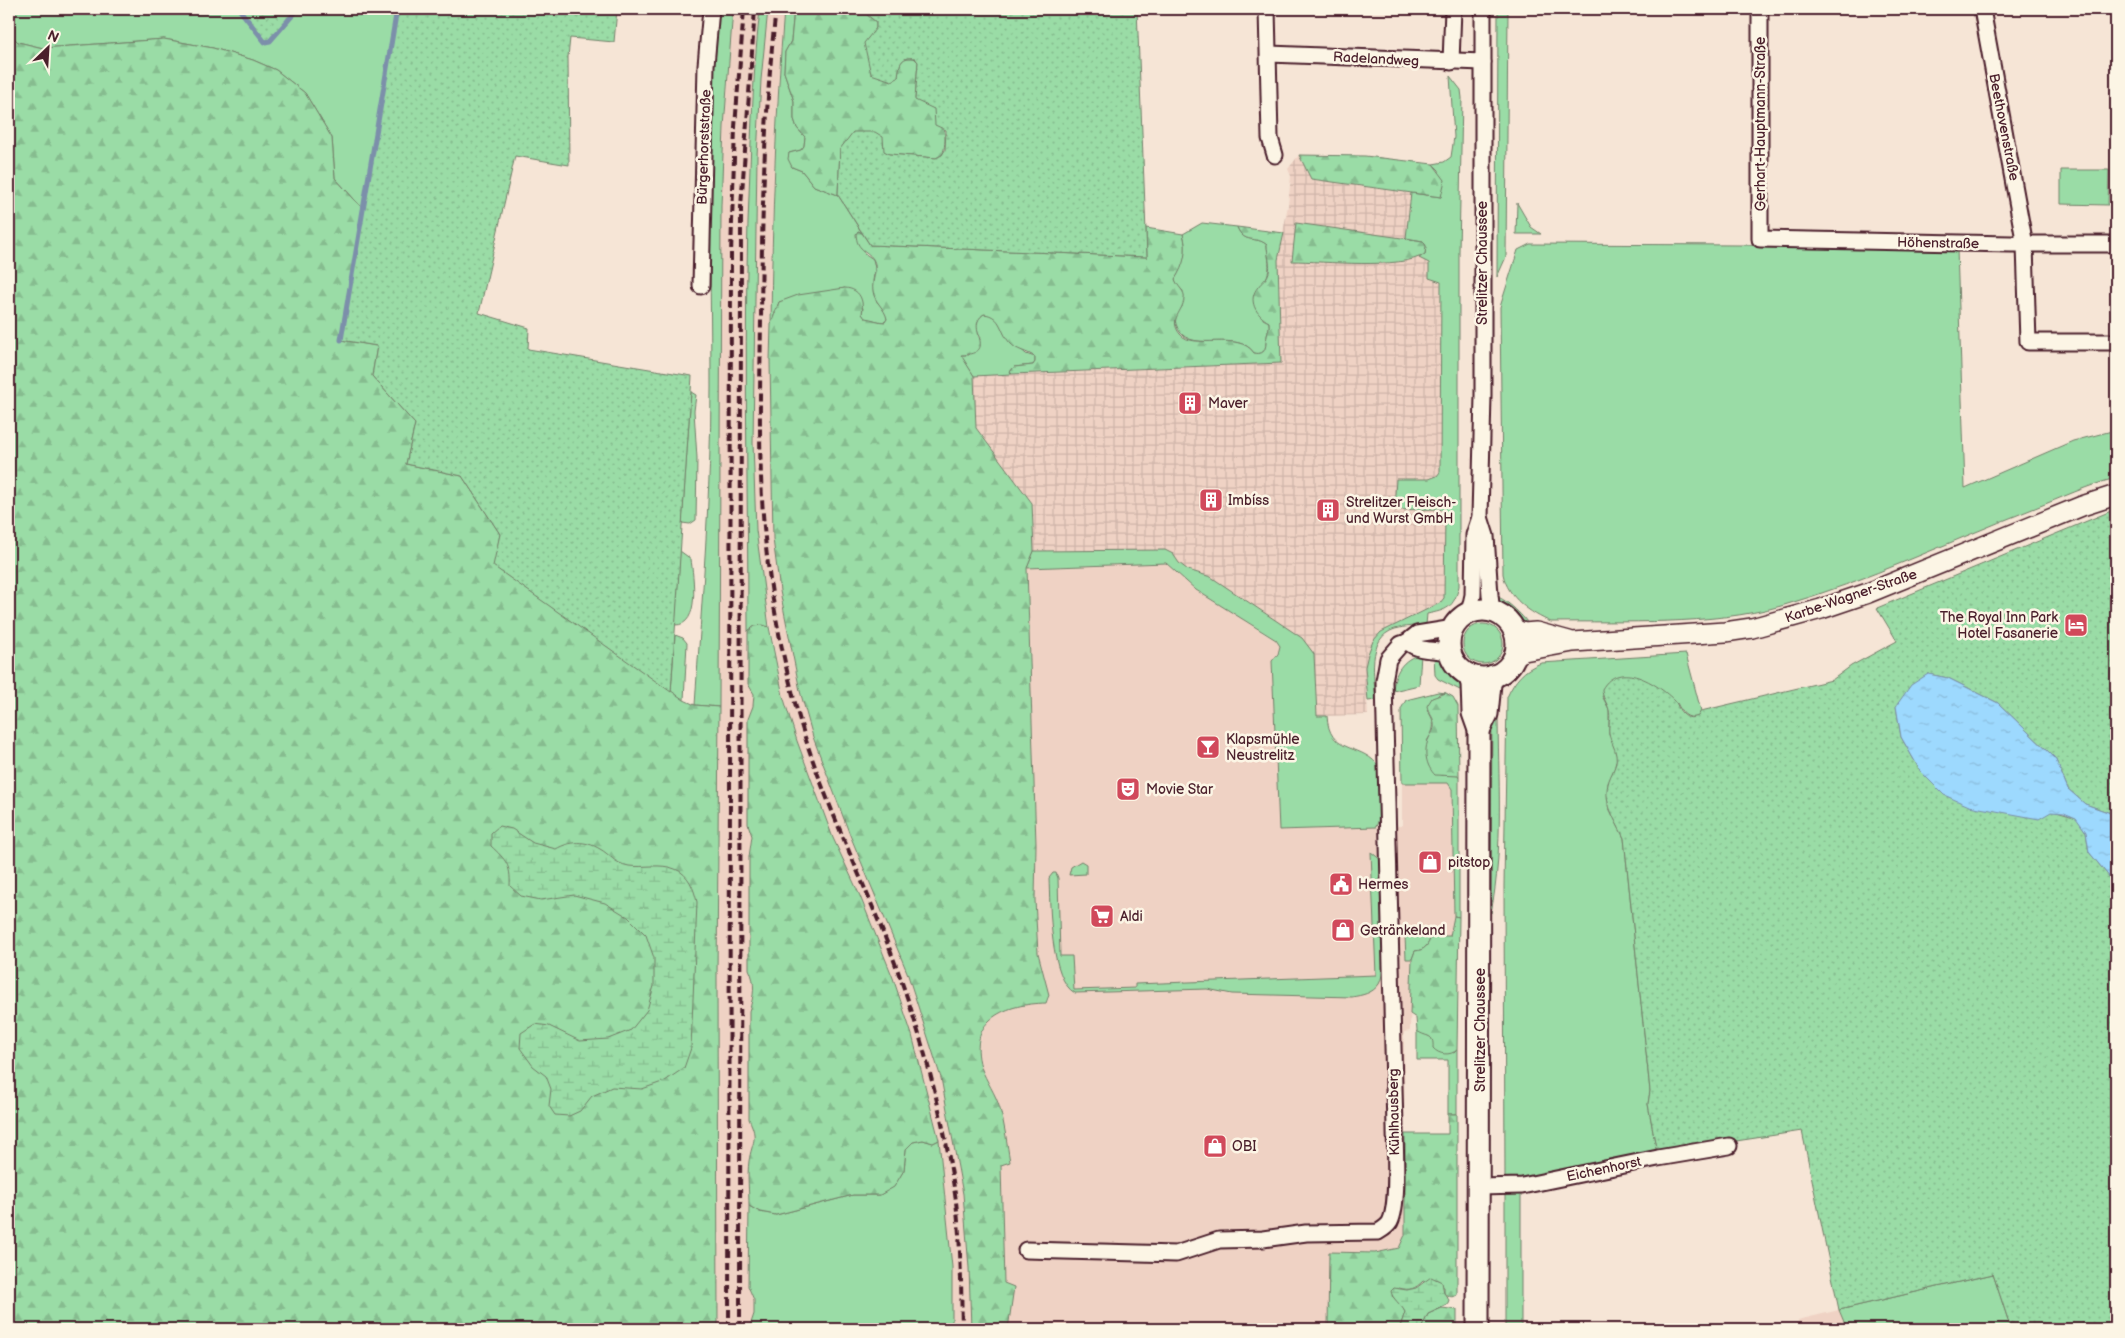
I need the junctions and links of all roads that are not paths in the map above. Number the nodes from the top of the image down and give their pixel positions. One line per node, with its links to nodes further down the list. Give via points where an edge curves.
1 (711, 9): 14 (street, Bürgerhorststraße, via 706,64)
2 (1267, 9): 7 (street)
3 (1452, 9): 8 (street)
4 (1483, 9): 9 (street, Strelitzer Chaussee)
5 (1760, 9): 11 (street, Gerhart-Hauptmann-Straße)
6 (1982, 9): 13 (street, Beethovenstraße)
7 (1269, 54): 8 (street, Radelandweg); 10 (street, via 1270,138)
8 (1459, 62): 9 (street, Radelandweg)
9 (1483, 62): 17 (street, Strelitzer Chaussee)
10 (1275, 155)
11 (1760, 239): 13 (street, Höhenstraße)
12 (2116, 244): 13 (street, Höhenstraße)
13 (2025, 245): 15 (street, Beethovenstraße, via 2028,342)
14 (701, 286)
15 (2116, 342)
16 (2116, 495): 23 (street, Karbe-Wagner-Straße, via 1821,609 1725,632)
17 (1480, 518): 18 (street, Strelitzer Chaussee, via 1474,535 1473,595); 19 (street, Strelitzer Chaussee, via 1486,536 1490,594)
18 (1469, 613): 19 (main road, via 1484,610); 20 (main road)
19 (1497, 613): 21 (main road, Strelitzer Chaussee)
20 (1454, 628): 22 (street, Kühlhausberg, via 1417,634); 24 (main road, via 1449,642)
21 (1514, 629): 23 (street, Karbe-Wagner-Straße); 25 (main road)
22 (1407, 642): 24 (street, via 1417,649); 31 (street, Kühlhausberg, via 1394,650 1385,669 1384,681 1395,1128 1394,1201 1390,1222 1378,1232 1306,1233 1263,1239 1219,1240 1176,1254)
23 (1573, 642): 25 (street, Karbe-Wagner-Straße, via 1524,651)
24 (1451, 654): 26 (main road)
25 (1515, 656): 27 (main road, via 1508,668)
26 (1469, 675): 27 (main road); 28 (main road, Strelitzer Chaussee, via 1473,713)
27 (1493, 676): 28 (main road, Strelitzer Chaussee, via 1487,714)
28 (1479, 730): 30 (main road, Strelitzer Chaussee)
29 (1729, 1146): 30 (street, Eichenhorst, via 1522,1186)
30 (1479, 1187): 32 (main road, Strelitzer Chaussee)
31 (1026, 1250)
32 (1478, 1329)

